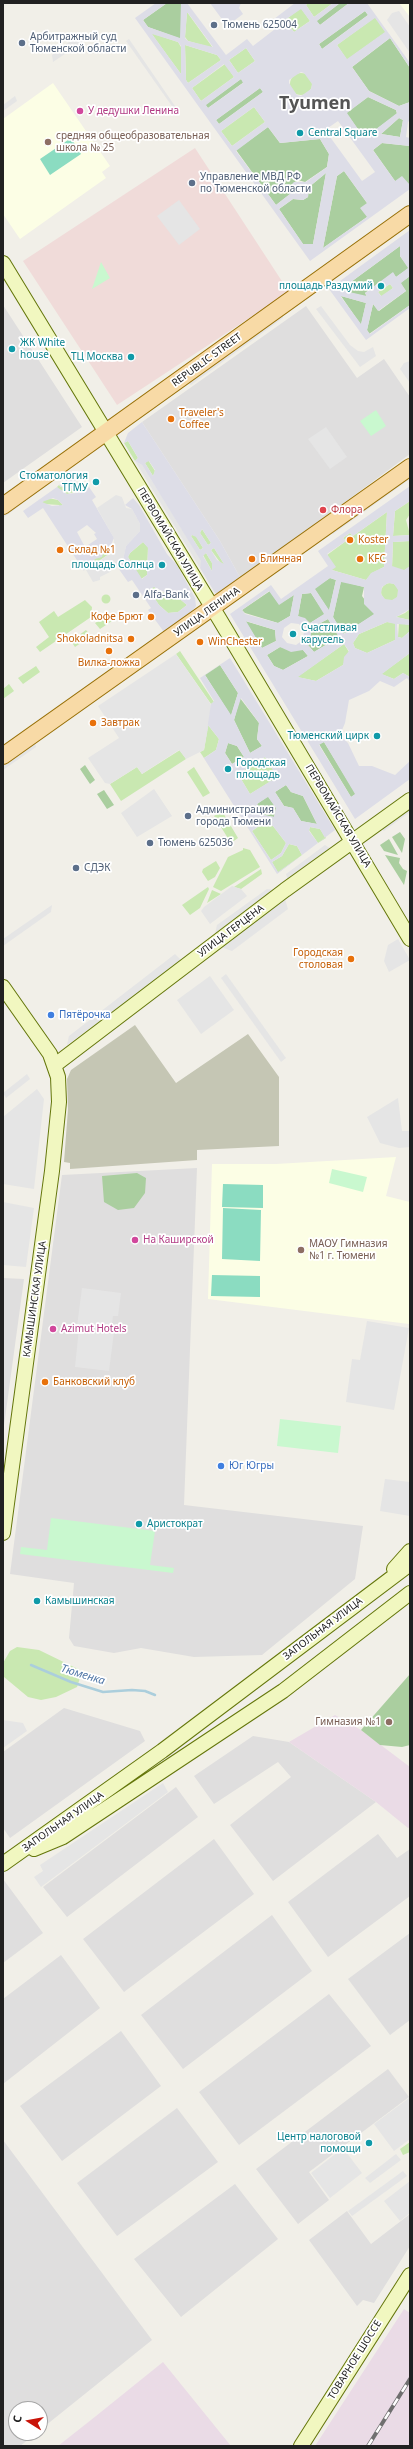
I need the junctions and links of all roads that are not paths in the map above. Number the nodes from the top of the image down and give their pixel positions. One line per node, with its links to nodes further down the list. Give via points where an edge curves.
1 (410, 214): 3 (main road, REPUBLIC STREET)
2 (3, 263): 3 (street, ПЕРВОМАЙСКАЯ УЛИЦА)
3 (106, 433): 5 (main road, REPUBLIC STREET); 6 (street, ПЕРВОМАЙСКАЯ УЛИЦА)
4 (410, 467): 6 (main road, УЛИЦА ЛЕНИНА)
5 (3, 506)
6 (213, 609): 7 (main road, УЛИЦА ЛЕНИНА); 9 (street, ПЕРВОМАЙСКАЯ УЛИЦА)
7 (3, 756)
8 (410, 800): 9 (street, УЛИЦА ГЕРЦЕНА)
9 (353, 841): 10 (street, ПЕРВОМАЙСКАЯ УЛИЦА); 12 (street, УЛИЦА ГЕРЦЕНА)
10 (410, 939)
11 (3, 987): 12 (street)
12 (55, 1065): 13 (street, КАМЫШИНСКАЯ УЛИЦА, via 58,1102 55,1145)
13 (3, 1533)
14 (410, 1551): 16 (street)
15 (410, 1564): 16 (street, ЗАПОЛЬНАЯ УЛИЦА)
16 (376, 1590): 20 (street, ЗАПОЛЬНАЯ УЛИЦА, via 162,1752)
17 (410, 1592): 19 (street, ЗАПОЛЬНАЯ УЛИЦА)
18 (410, 1600): 19 (street)
19 (392, 1608): 20 (street, ЗАПОЛЬНАЯ УЛИЦА, via 283,1691 63,1837)
20 (4, 1859)
21 (410, 2274): 22 (street, ТОВАРНОЕ ШОССЕ)
22 (301, 2446)

